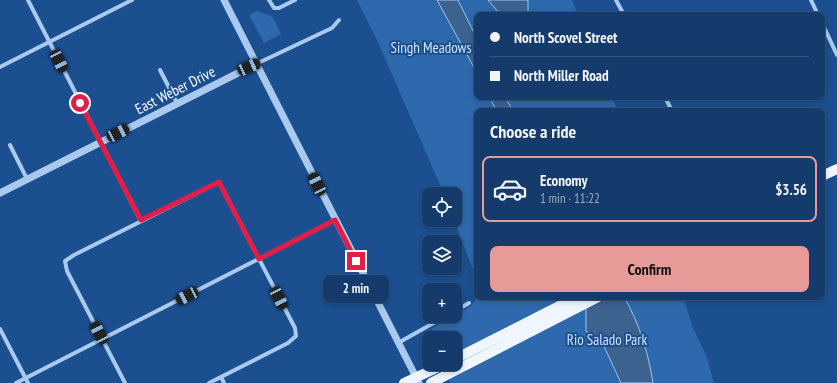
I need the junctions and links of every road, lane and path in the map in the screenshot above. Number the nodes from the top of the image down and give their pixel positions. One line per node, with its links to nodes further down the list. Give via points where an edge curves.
1 (28, 0): 12 (street)
2 (132, 0): 12 (street)
3 (224, 0): 14 (street)
4 (269, 0): 5 (street, via 274,8)
5 (295, 0)
6 (616, 0): 8 (street)
7 (811, 0): 9 (street)
8 (622, 12)
9 (817, 12)
10 (339, 20): 14 (street, East Weber Drive, via 332,28)
11 (825, 29): 13 (street)
12 (50, 42): 15 (street); 18 (street)
13 (837, 55)
14 (256, 64): 17 (street, East Weber Drive); 25 (street)
15 (0, 68)
16 (160, 70): 17 (street)
17 (177, 103): 18 (street, East Weber Drive)
18 (100, 142): 22 (street, East Weber Drive); 24 (street)
19 (10, 145): 22 (street)
20 (837, 169): 21 (main road)
21 (825, 175)
22 (27, 179): 23 (street, East Weber Drive)
23 (0, 193)
24 (141, 220): 26 (street, via 219,182); 32 (street, via 65,261 67,271)
25 (335, 220): 26 (street); 33 (street)
26 (259, 259): 32 (street); 36 (street, via 295,328 296,336 288,343)
27 (576, 301): 34 (main road); 45 (main road)
28 (469, 303): 29 (street)
29 (462, 307)
30 (434, 323): 33 (street)
31 (0, 329): 37 (street)
32 (102, 339): 37 (street); 41 (street)
33 (398, 343): 38 (street)
34 (462, 356)
35 (433, 371): 38 (main road)
36 (221, 377): 42 (street); 43 (street)
37 (26, 378): 39 (street); 40 (street)
38 (417, 380): 44 (main road)
39 (16, 383)
40 (28, 383)
41 (125, 383)
42 (209, 383)
43 (224, 383)
44 (404, 383)
45 (431, 383)

